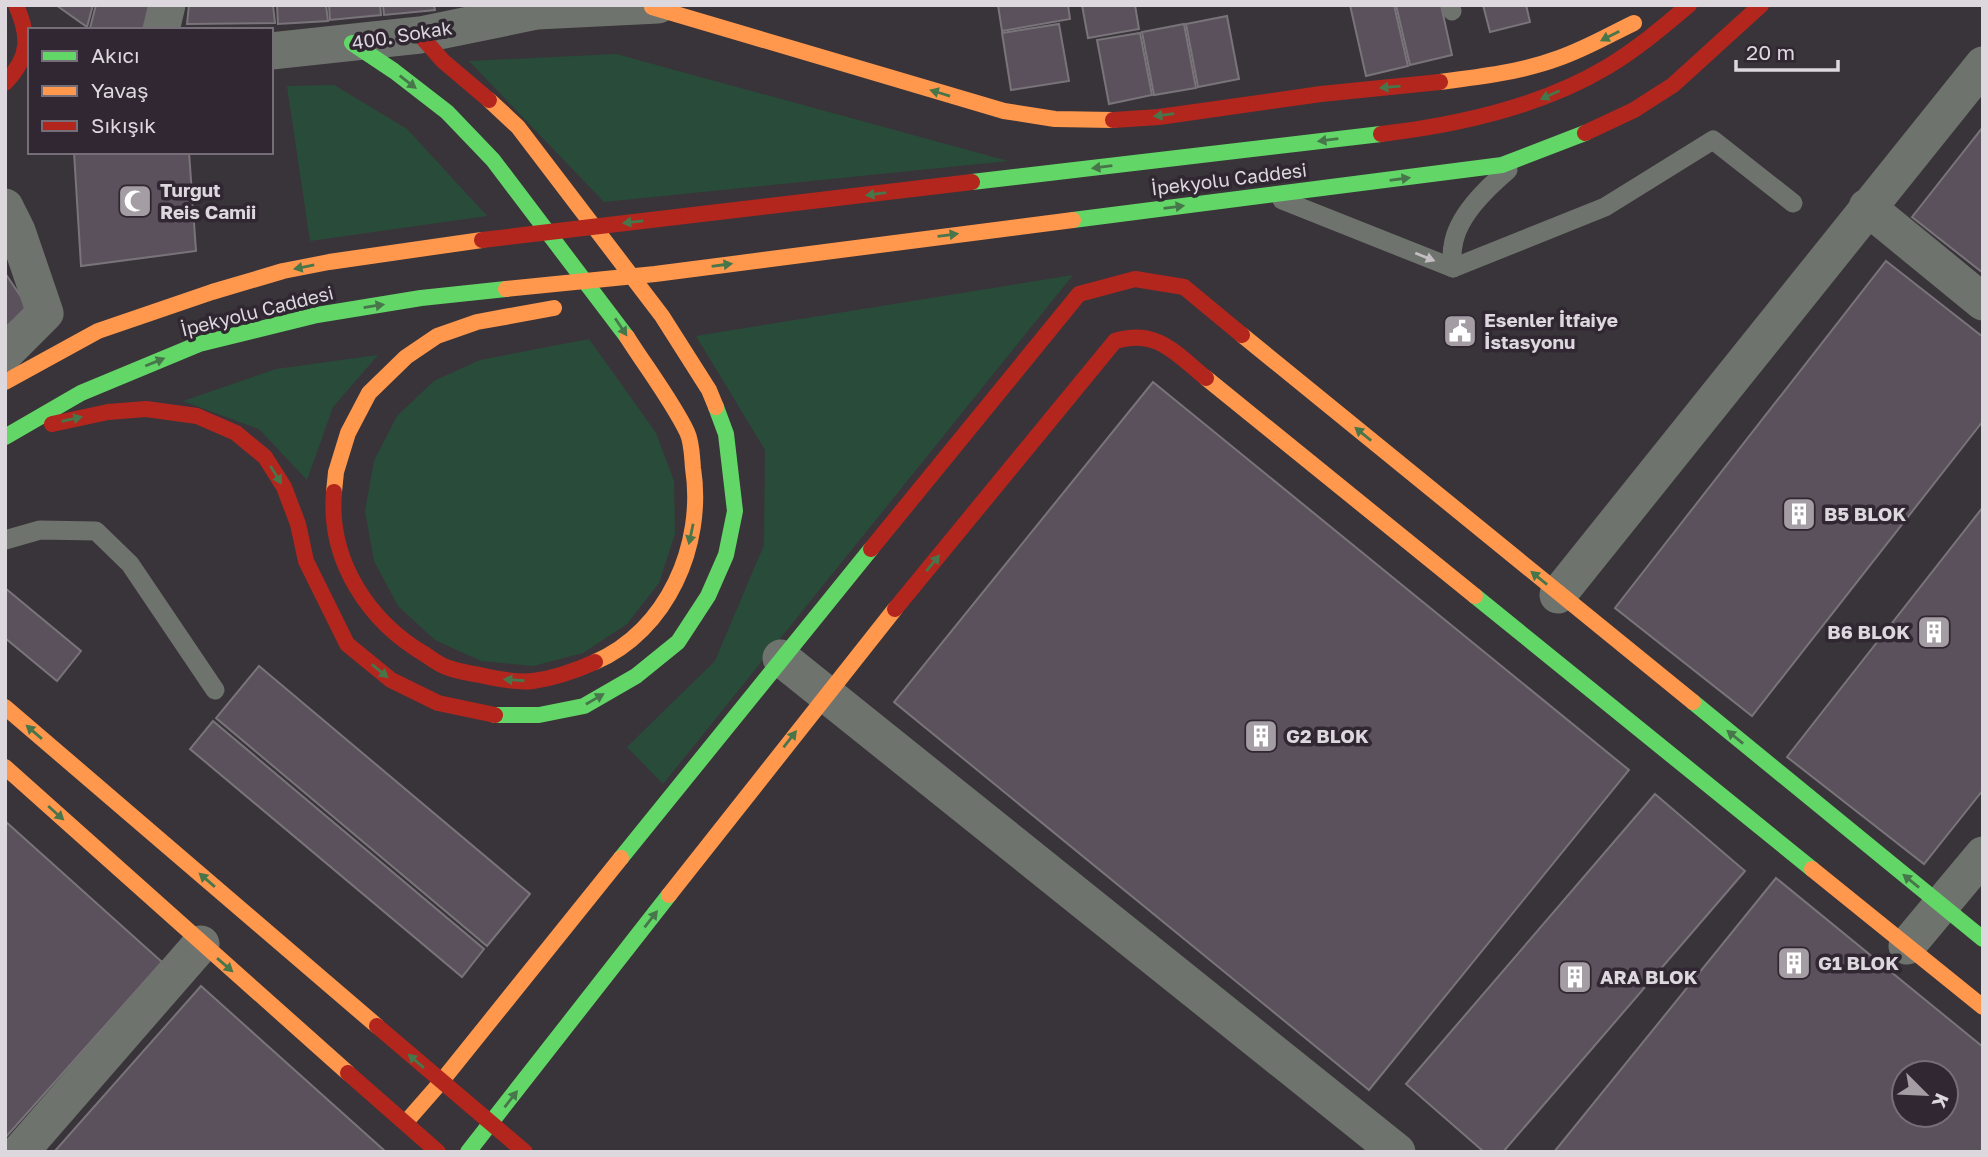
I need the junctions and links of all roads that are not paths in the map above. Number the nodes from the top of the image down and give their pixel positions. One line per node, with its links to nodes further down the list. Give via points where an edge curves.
1 (16, 5): 11 (main road)
2 (167, 5): 8 (street)
3 (1671, 5): 6 (main road, one-way to 6, via 1592,45 1492,75 1125,120 1062,120 1004,111)
4 (1689, 5): 24 (main road, İpekyolu Caddesi, one-way to 24, via 1594,75 1532,102 1475,119 1407,131 492,238 329,262 212,292 98,331)
5 (1761, 5): 15 (main road, İpekyolu Caddesi, via 1672,85 1616,118)
6 (655, 6): 7 (street, 400. Sokak)
7 (536, 8): 9 (street, 400. Sokak)
8 (161, 28)
9 (420, 35): 10 (street, 400. Sokak); 25 (main road, one-way to 9, via 108,412 146,409 197,416 236,433 265,457 284,486 299,524 306,561 348,644 391,680 438,703 492,715 539,715 584,706 636,676 678,642 708,596 726,555 735,511 726,435 709,390 662,316 518,127)
10 (352, 43): 12 (street, 400. Sokak); 21 (main road, one-way to 21, via 447,112 493,160 618,322 688,433 696,485 693,527 681,576 646,629 607,657 570,673 532,681 498,679 447,668 405,643 373,613 352,581 339,547 333,505 336,472 348,433 369,393 406,357 437,336 477,322 597,298)
11 (28, 46): 14 (main road, via 16,73)
12 (273, 51)
13 (1983, 65): 19 (street)
14 (5, 83)
15 (1523, 157): 16 (main road, İpekyolu Caddesi, one-way to 15, via 1502,165); 20 (lane, via 1491,185 1461,223 1452,245)
16 (1271, 195): 20 (lane, one-way to 20); 21 (main road, İpekyolu Caddesi, one-way to 16)
17 (1793, 203): 20 (lane, via 1713,140 1605,207)
18 (5, 207): 23 (street, via 45,313)
19 (1867, 207): 22 (street); 27 (street)
20 (1453, 268)
21 (655, 274): 25 (main road, İpekyolu Caddesi, one-way to 21, via 81,393 199,344 317,315 421,298)
22 (1983, 302)
23 (5, 353)
24 (5, 382)
25 (6, 437)
26 (5, 540): 29 (lane, via 40,530 96,531 130,564)
27 (1558, 595): 28 (main road, one-way to 28, via 1184,287 1135,279 1079,294); 34 (main road, one-way to 27)
28 (781, 658): 30 (street); 39 (main road)
29 (215, 690)
30 (826, 694): 37 (main road, one-way to 37, via 1115,341 1144,336 1160,341); 41 (main road, one-way to 30); 46 (street)
31 (5, 707): 39 (main road, one-way to 31, via 231,910)
32 (5, 767): 35 (main road, one-way to 35)
33 (1983, 855): 34 (street)
34 (1941, 906): 36 (main road); 37 (street)
35 (205, 939): 40 (main road, one-way to 40); 42 (street)
36 (1983, 939)
37 (1907, 946): 38 (main road)
38 (1983, 1007)
39 (441, 1082): 40 (main road); 41 (main road)
40 (406, 1122): 43 (main road)
41 (492, 1123): 44 (main road); 45 (main road)
42 (20, 1152)
43 (438, 1152)
44 (468, 1152)
45 (525, 1152)
46 (1397, 1152)

